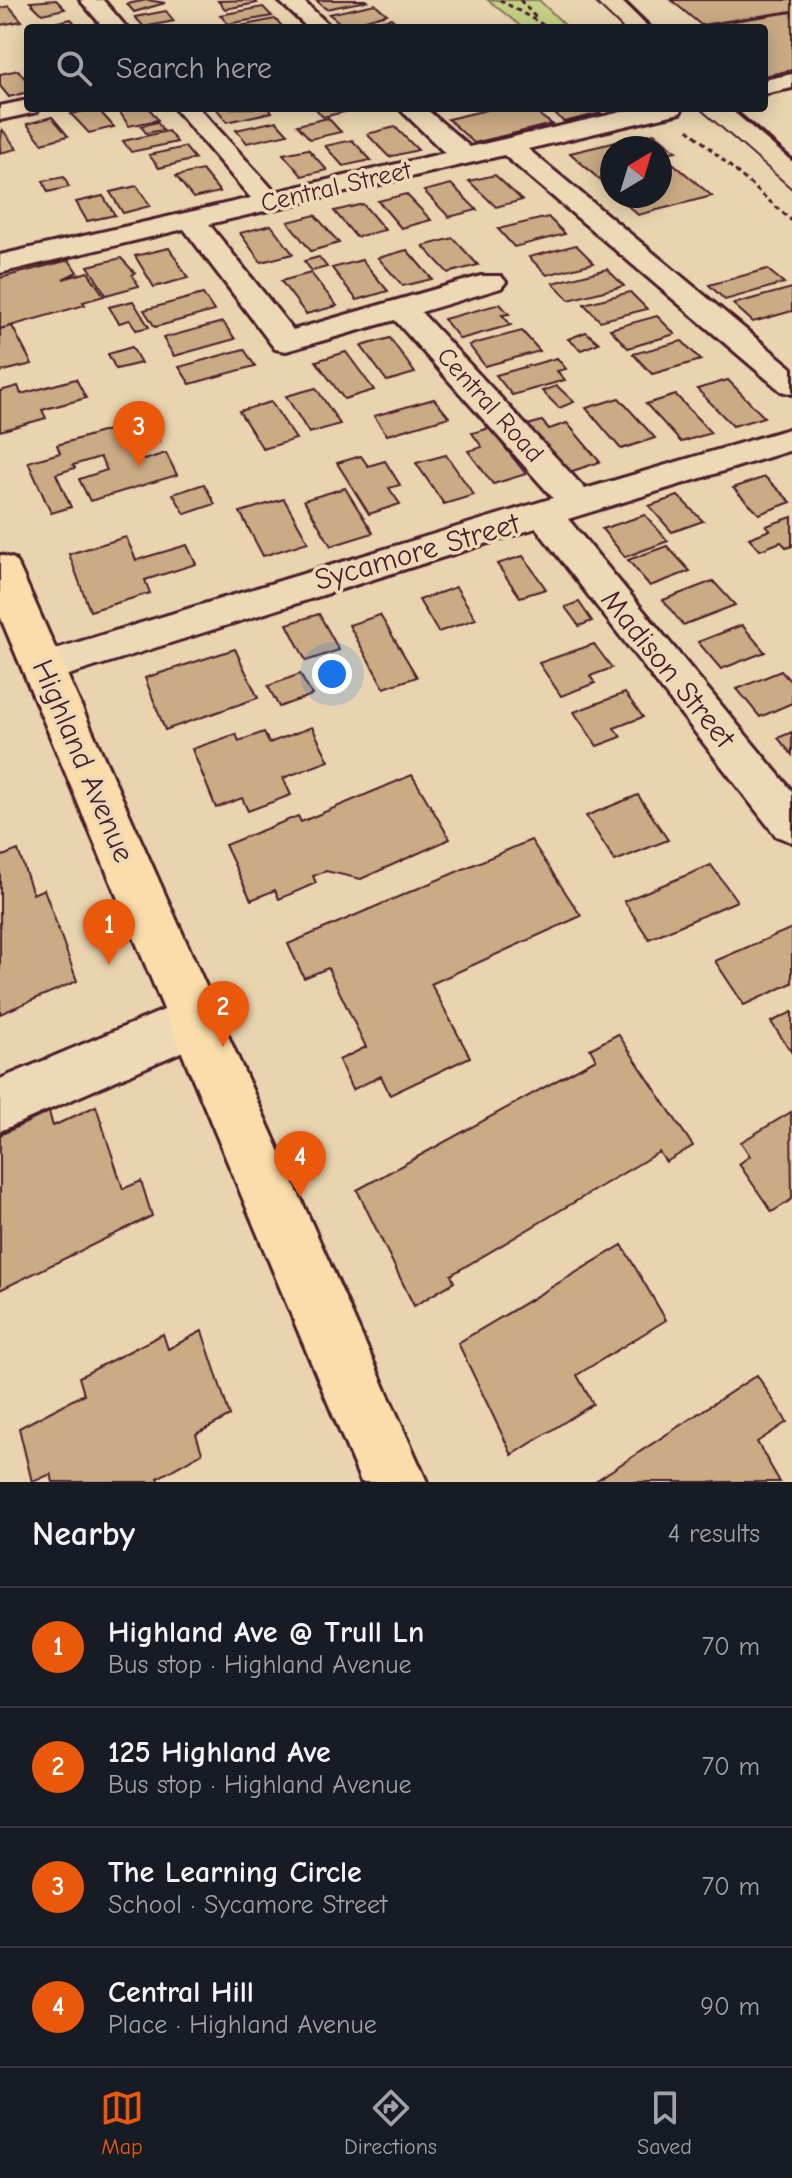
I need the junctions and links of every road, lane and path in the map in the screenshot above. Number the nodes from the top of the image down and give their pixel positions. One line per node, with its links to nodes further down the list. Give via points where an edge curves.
1 (91, 0): 5 (street)
2 (289, 0): 6 (street)
3 (500, 0): 7 (path)
4 (520, 0): 8 (path)
5 (112, 24)
6 (316, 24)
7 (541, 24)
8 (543, 24)
9 (792, 81): 10 (street)
10 (768, 86)
11 (24, 108): 14 (street)
12 (190, 112): 18 (street)
13 (415, 112): 17 (street)
14 (0, 113)
15 (672, 114): 16 (street, Central Street); 20 (path)
16 (507, 144): 17 (street, Central Street); 24 (street)
17 (462, 154): 18 (street, Central Street)
18 (270, 203): 19 (street, Central Street)
19 (192, 221): 21 (street, Central Street); 23 (street, via 286,342)
20 (792, 221)
21 (0, 264)
22 (491, 282): 23 (street)
23 (401, 308): 26 (street, Central Road)
24 (792, 384)
25 (788, 446): 26 (street, Sycamore Street)
26 (561, 508): 28 (street, Sycamore Street); 29 (street, Madison Street)
27 (0, 569): 28 (main road, Highland Avenue)
28 (43, 668): 30 (main road, Highland Avenue)
29 (792, 823)
30 (195, 1021): 31 (street); 32 (main road, Highland Avenue)
31 (0, 1105)
32 (394, 1482)

